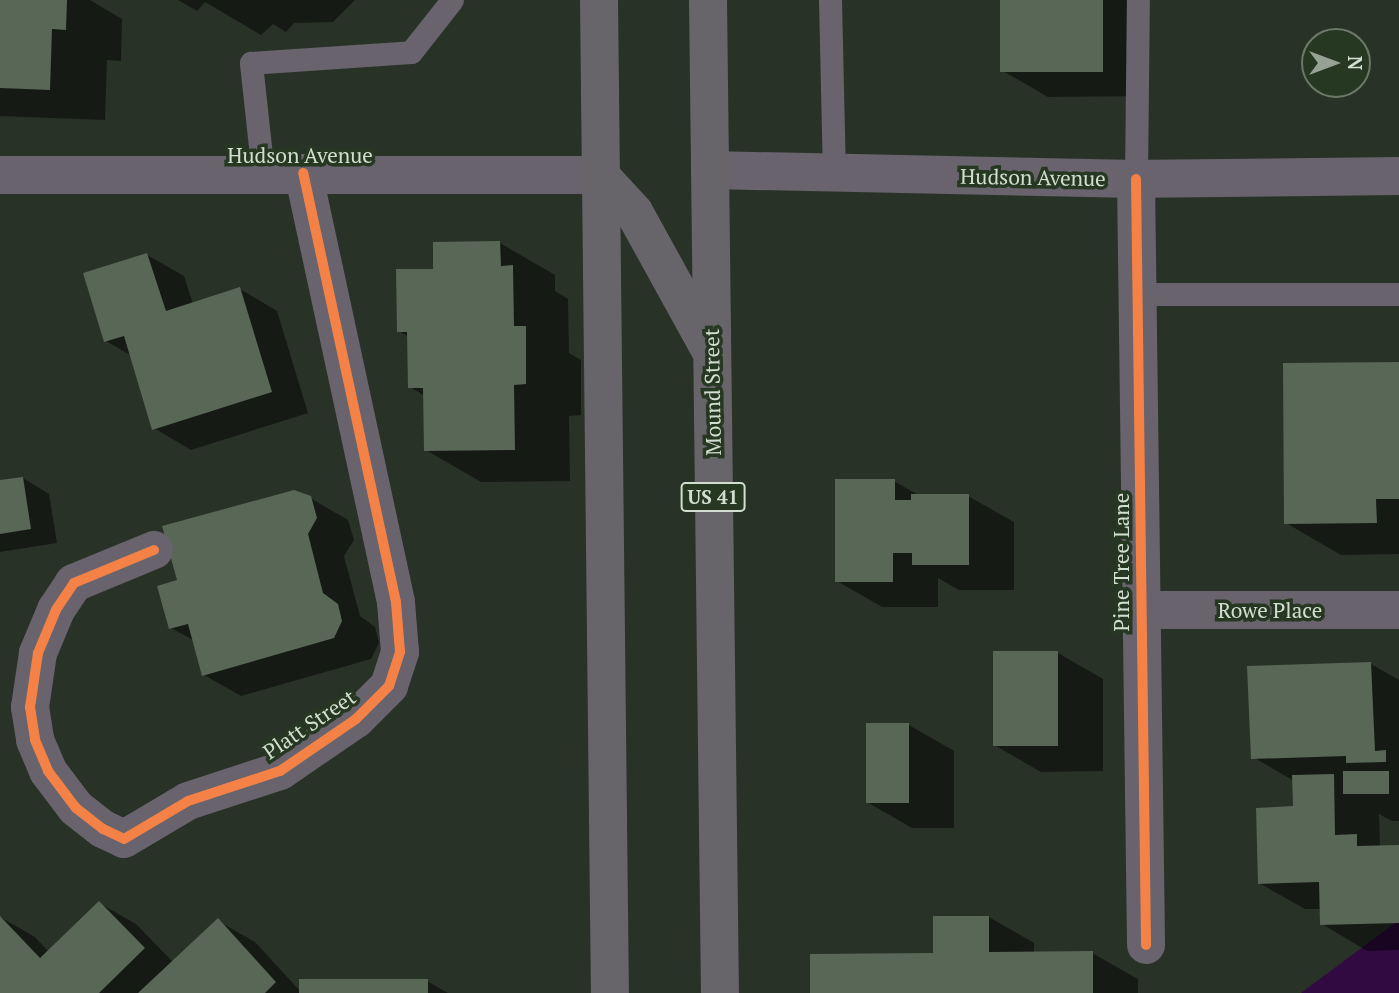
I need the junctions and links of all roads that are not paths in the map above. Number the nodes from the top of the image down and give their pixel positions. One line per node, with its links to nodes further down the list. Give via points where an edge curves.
1 (452, 0): 9 (lane, via 411,52 251,63)
2 (599, 0): 11 (main road)
3 (708, 0): 6 (main road, Mound Street / US 41)
4 (830, 0): 7 (lane)
5 (1138, 0): 13 (lane)
6 (710, 170): 7 (street, Hudson Avenue); 16 (main road, Mound Street / US 41)
7 (834, 172): 13 (street, Hudson Avenue)
8 (303, 173): 9 (street, Hudson Avenue); 11 (street, Hudson Avenue); 17 (street, Platt Street, via 396,602 400,652 388,686 335,734 280,771 188,801 124,839 76,808 48,771 35,740 30,707 38,653 56,610 75,583)
9 (263, 174): 10 (street, Hudson Avenue)
10 (0, 175)
11 (600, 175): 16 (main road, via 634,212); 21 (main road)
12 (1399, 176): 13 (street, Hudson Avenue)
13 (1136, 179): 14 (street, Pine Tree Lane)
14 (1138, 294): 15 (lane); 18 (street, Pine Tree Lane)
15 (1399, 294)
16 (711, 353): 22 (main road, Mound Street / US 41)
17 (154, 550)
18 (1141, 610): 19 (street, Rowe Place); 20 (street, Pine Tree Lane)
19 (1399, 610)
20 (1146, 945)
21 (610, 993)
22 (719, 993)

